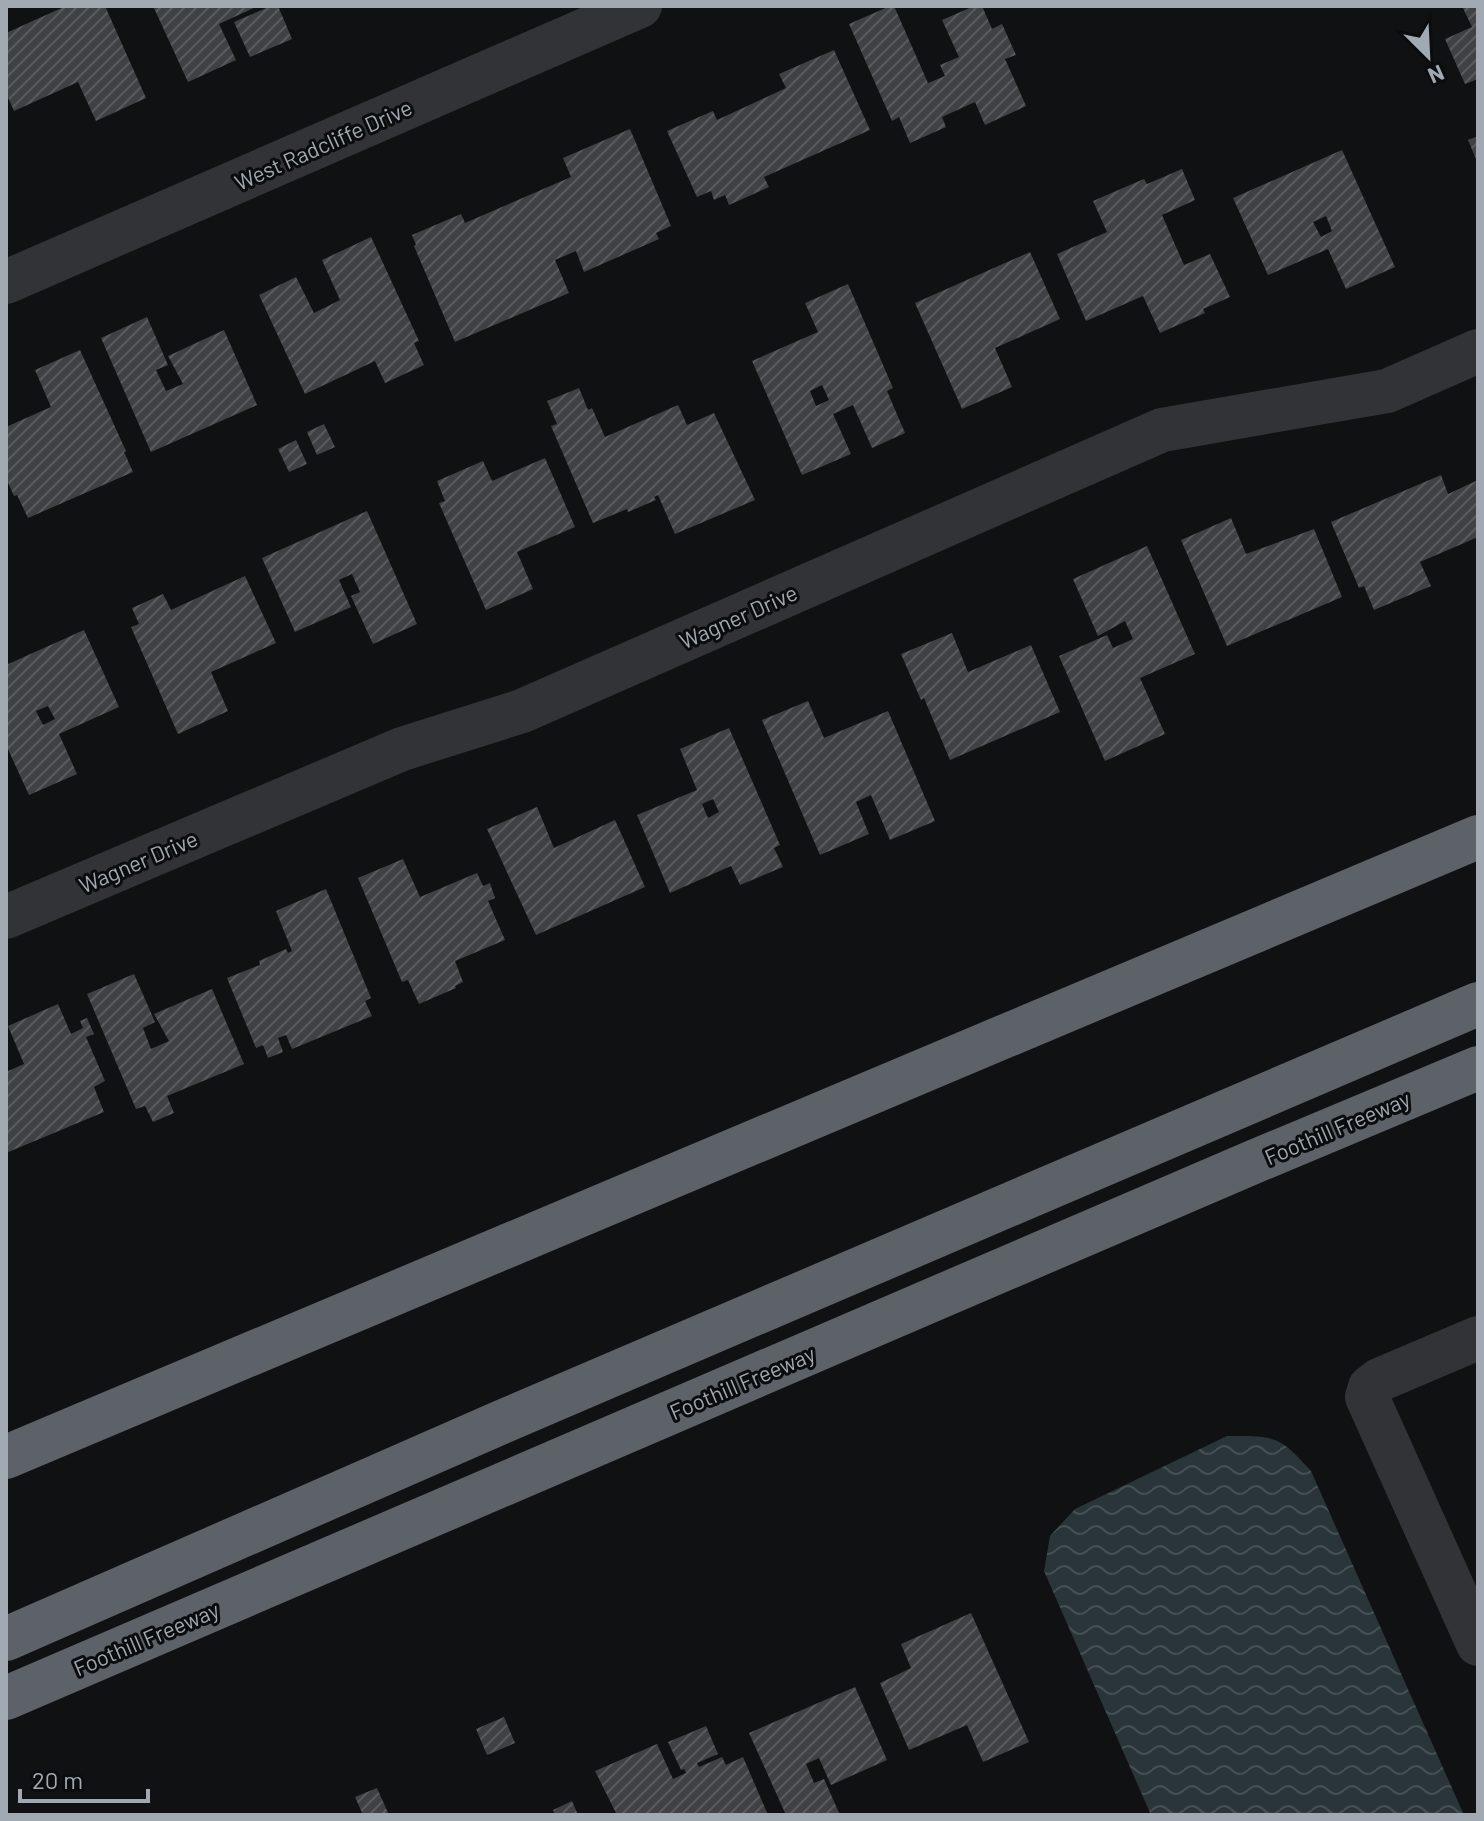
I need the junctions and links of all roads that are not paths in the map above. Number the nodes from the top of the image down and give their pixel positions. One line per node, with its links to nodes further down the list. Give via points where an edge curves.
1 (640, 6): 2 (street, West Radcliffe Drive)
2 (6, 282)
3 (1478, 351): 5 (street, Wagner Drive, via 1387,391 1162,430 522,711 402,749)
4 (1478, 837): 9 (highway)
5 (6, 917)
6 (1478, 1004): 10 (highway)
7 (1478, 1068): 12 (highway, Foothill Freeway)
8 (1478, 1338): 11 (street, via 1379,1380 1367,1397)
9 (6, 1457)
10 (6, 1639)
11 (1478, 1644)
12 (6, 1698)

